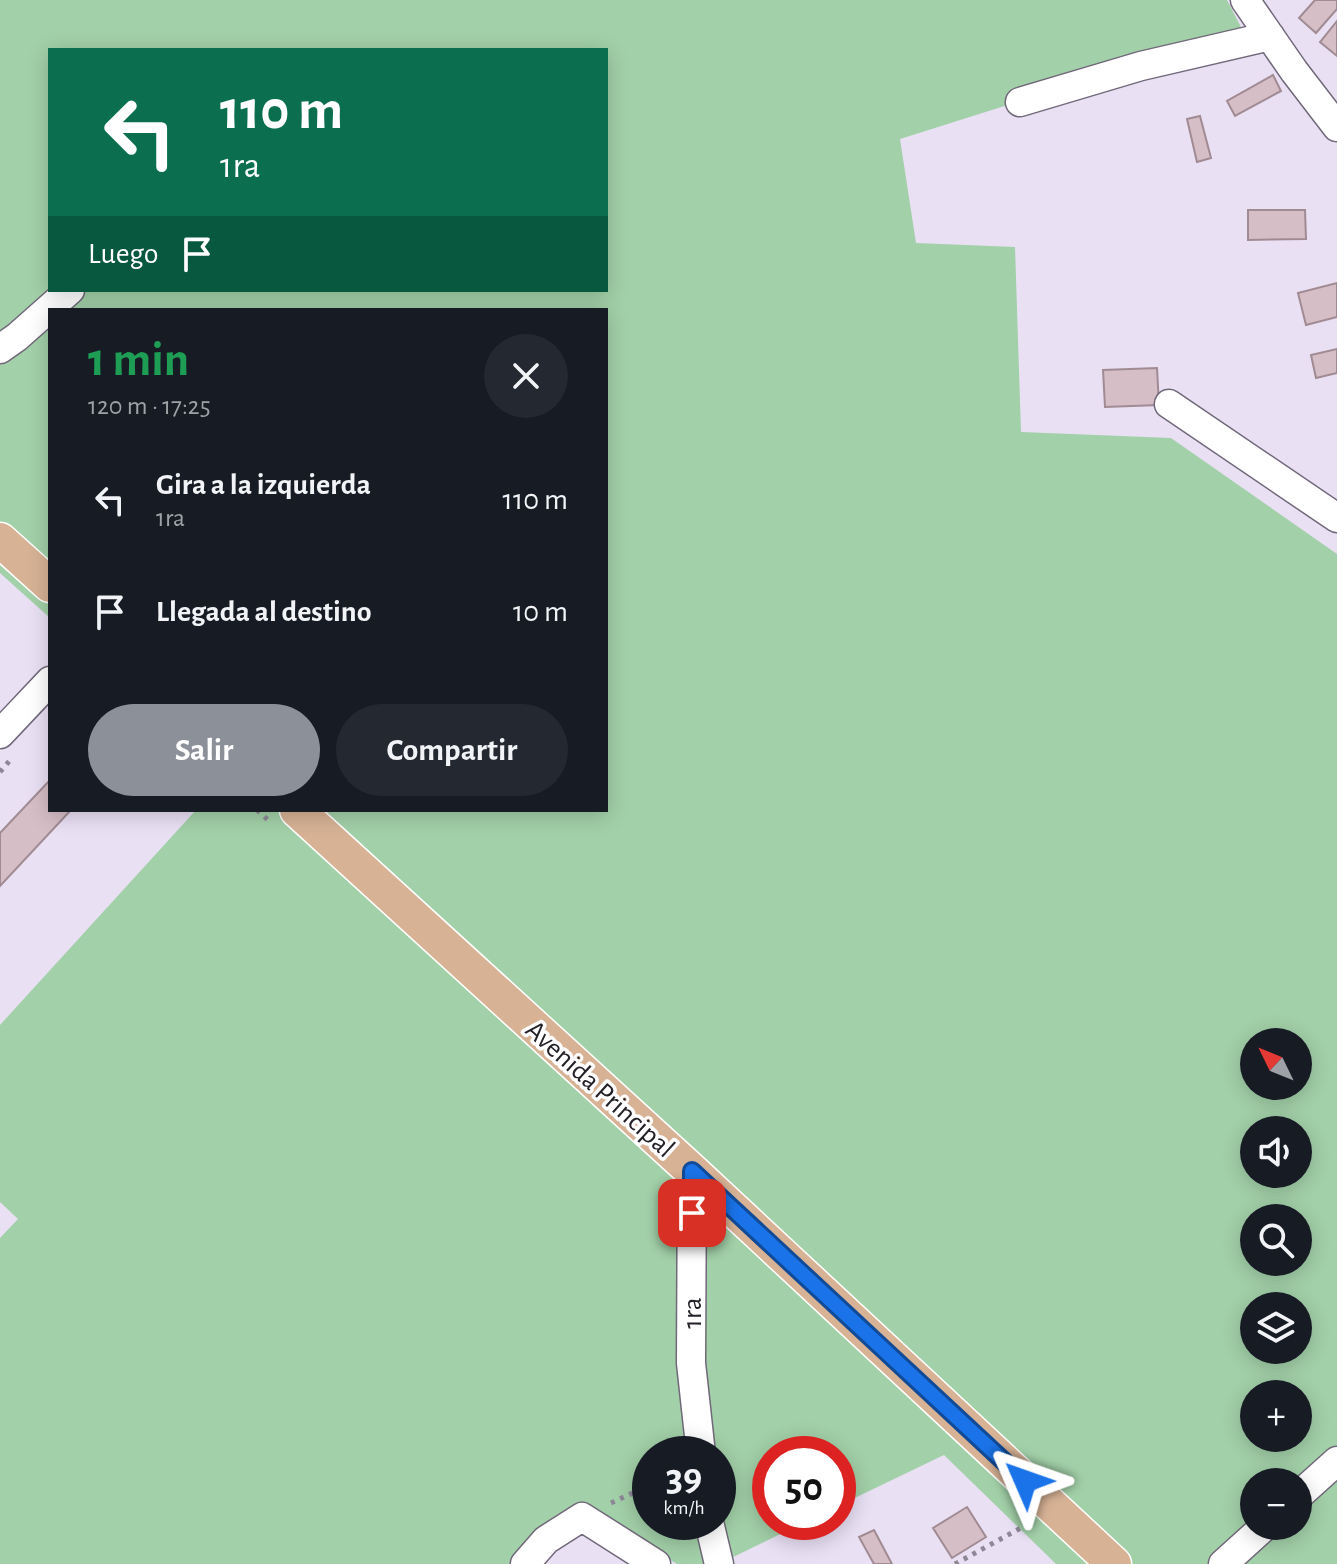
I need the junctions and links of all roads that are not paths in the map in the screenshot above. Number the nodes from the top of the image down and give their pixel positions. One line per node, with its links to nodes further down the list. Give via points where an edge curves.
1 (1245, 0): 2 (street)
2 (1270, 36): 3 (street); 4 (street)
3 (1020, 102)
4 (1337, 127)
5 (68, 292): 6 (street)
6 (50, 308)
7 (48, 310): 8 (street)
8 (0, 349)
9 (1169, 404): 10 (street)
10 (1337, 518)
11 (0, 540): 12 (main road)
12 (48, 583)
13 (48, 683): 14 (street)
14 (0, 734)
15 (299, 812): 16 (main road, Avenida Principal)
16 (692, 1171): 17 (street, 1ra, via 691,1363); 25 (main road, Avenida Principal)
17 (699, 1436)
18 (1337, 1461): 19 (street)
19 (1312, 1483)
20 (713, 1540): 24 (street)
21 (1250, 1540): 26 (street)
22 (525, 1564): 23 (street, via 546,1540 582,1517)
23 (656, 1564)
24 (719, 1564)
25 (1114, 1564)
26 (1223, 1564)

